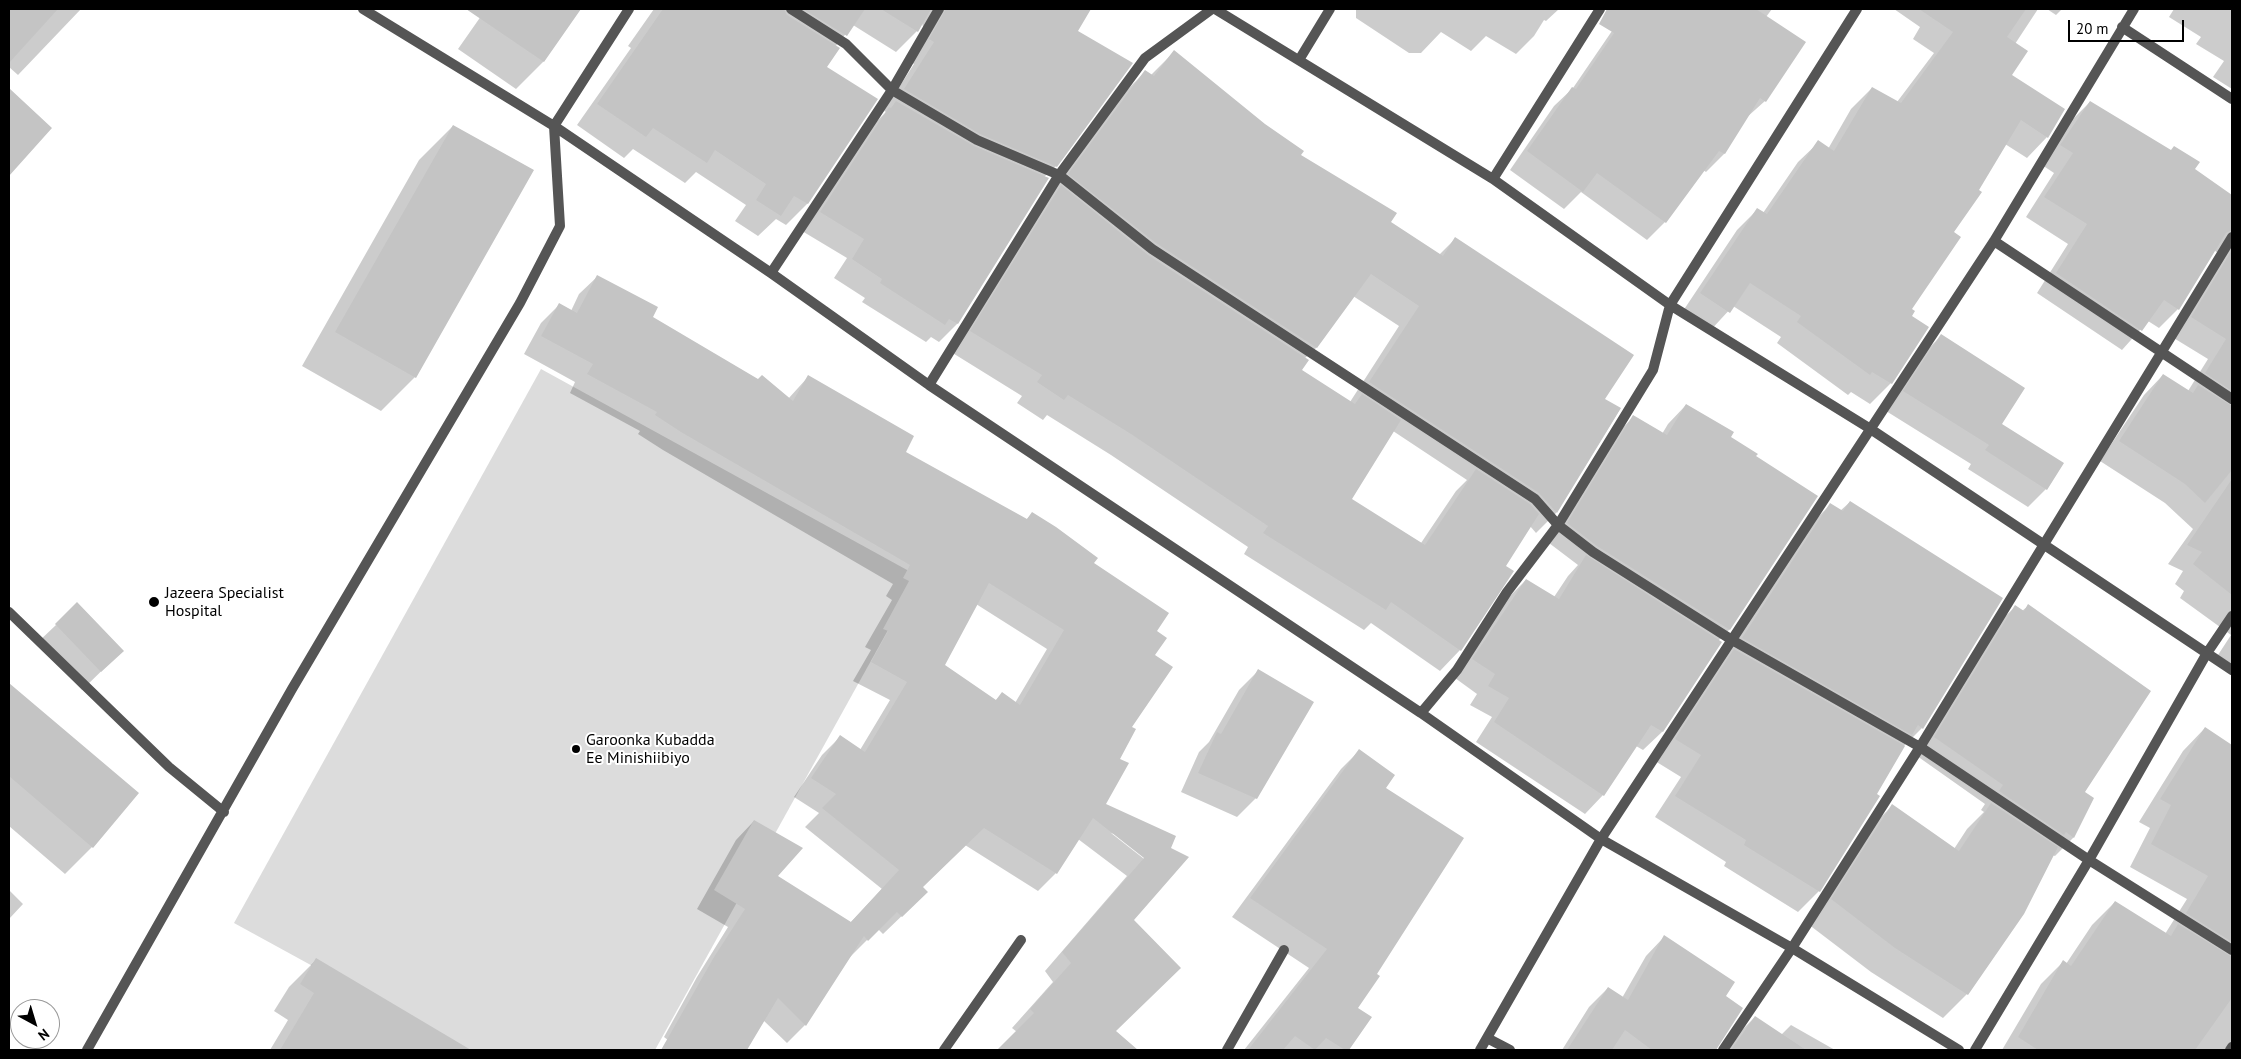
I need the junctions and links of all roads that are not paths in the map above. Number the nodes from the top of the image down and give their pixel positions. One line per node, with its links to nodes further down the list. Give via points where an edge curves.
1 (363, 9): 14 (street)
2 (630, 9): 14 (street)
3 (791, 9): 12 (street, via 846,44)
4 (938, 9): 12 (street)
5 (1213, 9): 11 (street); 15 (street, via 1144,58)
6 (1330, 9): 11 (street)
7 (1600, 9): 16 (street)
8 (1857, 9): 20 (street)
9 (2134, 9): 10 (street)
10 (2122, 27): 13 (street); 18 (street)
11 (1298, 60): 16 (street)
12 (892, 90): 15 (street, via 977,140); 19 (street)
13 (2232, 99)
14 (554, 126): 19 (street); 34 (street, via 560,226 520,302 297,681)
15 (1059, 176): 22 (street); 25 (street, via 1152,249 1536,499)
16 (1493, 179): 20 (street)
17 (2232, 237): 21 (street)
18 (1994, 240): 21 (street); 24 (street)
19 (771, 273): 22 (street)
20 (1670, 305): 24 (street); 25 (street, via 1653,370)
21 (2162, 353): 23 (street); 26 (street)
22 (929, 385): 32 (street)
23 (2232, 399)
24 (1869, 428): 26 (street); 29 (street)
25 (1558, 525): 29 (street, via 1593,552); 32 (street, via 1507,592 1457,670)
26 (2045, 545): 30 (street); 33 (street)
27 (9, 612): 34 (street, via 169,766)
28 (2232, 616): 30 (street)
29 (1732, 640): 33 (street); 35 (street)
30 (2207, 654): 31 (street); 36 (street)
31 (2232, 670)
32 (1421, 713): 35 (street)
33 (1920, 747): 36 (street); 38 (street)
34 (224, 812): 43 (street)
35 (1601, 839): 38 (street); 41 (street)
36 (2089, 860): 40 (street); 50 (street)
37 (1021, 940): 44 (street)
38 (1792, 948): 48 (street); 49 (street)
39 (1284, 950): 45 (street)
40 (2232, 950)
41 (1487, 1038): 46 (street); 47 (street)
42 (2232, 1047): 51 (street)
43 (88, 1050)
44 (944, 1050)
45 (1227, 1050)
46 (1480, 1050)
47 (1510, 1050)
48 (1723, 1050)
49 (1959, 1050)
50 (1975, 1050)
51 (2230, 1050)

